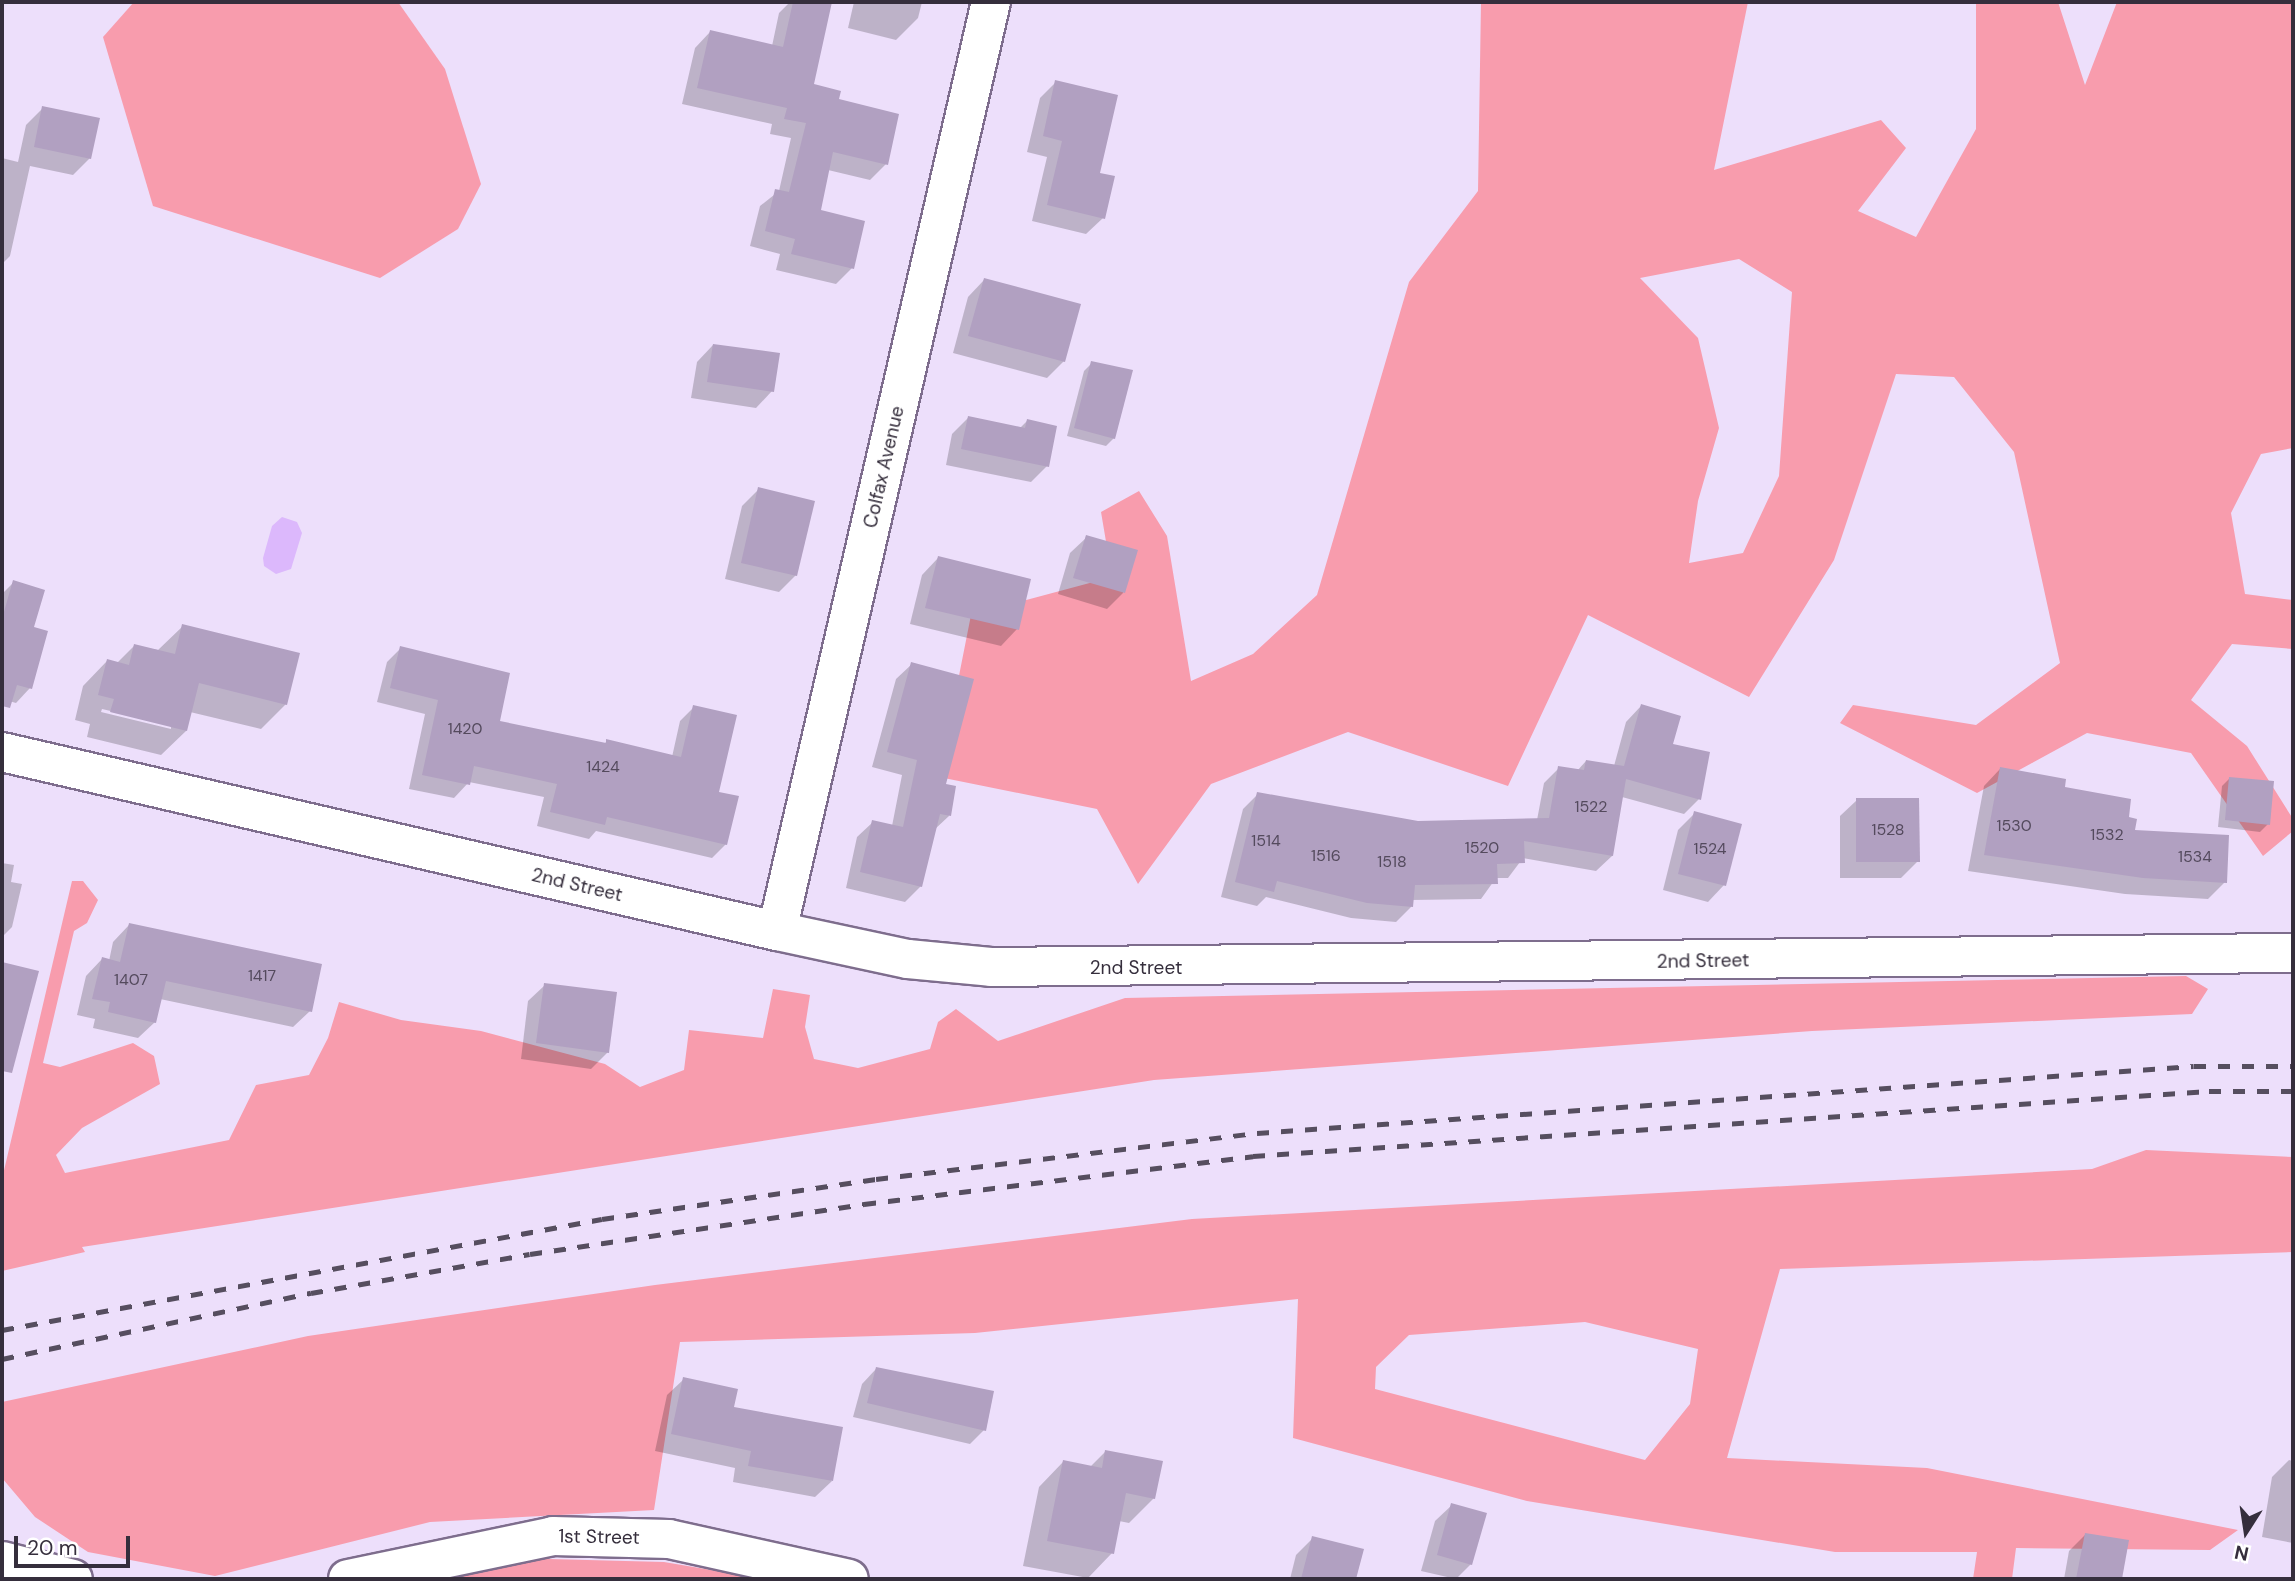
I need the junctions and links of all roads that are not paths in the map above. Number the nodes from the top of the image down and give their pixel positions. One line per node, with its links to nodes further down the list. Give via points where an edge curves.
1 (991, 2): 3 (street, Colfax Avenue)
2 (2, 752): 3 (street, 2nd Street)
3 (777, 931): 4 (street, 2nd Street, via 908,959 1063,968)
4 (2293, 953)
5 (2, 1561): 6 (street)
6 (73, 1579)
7 (348, 1579): 8 (street, 1st Street, via 553,1536 669,1539)
8 (849, 1579)

